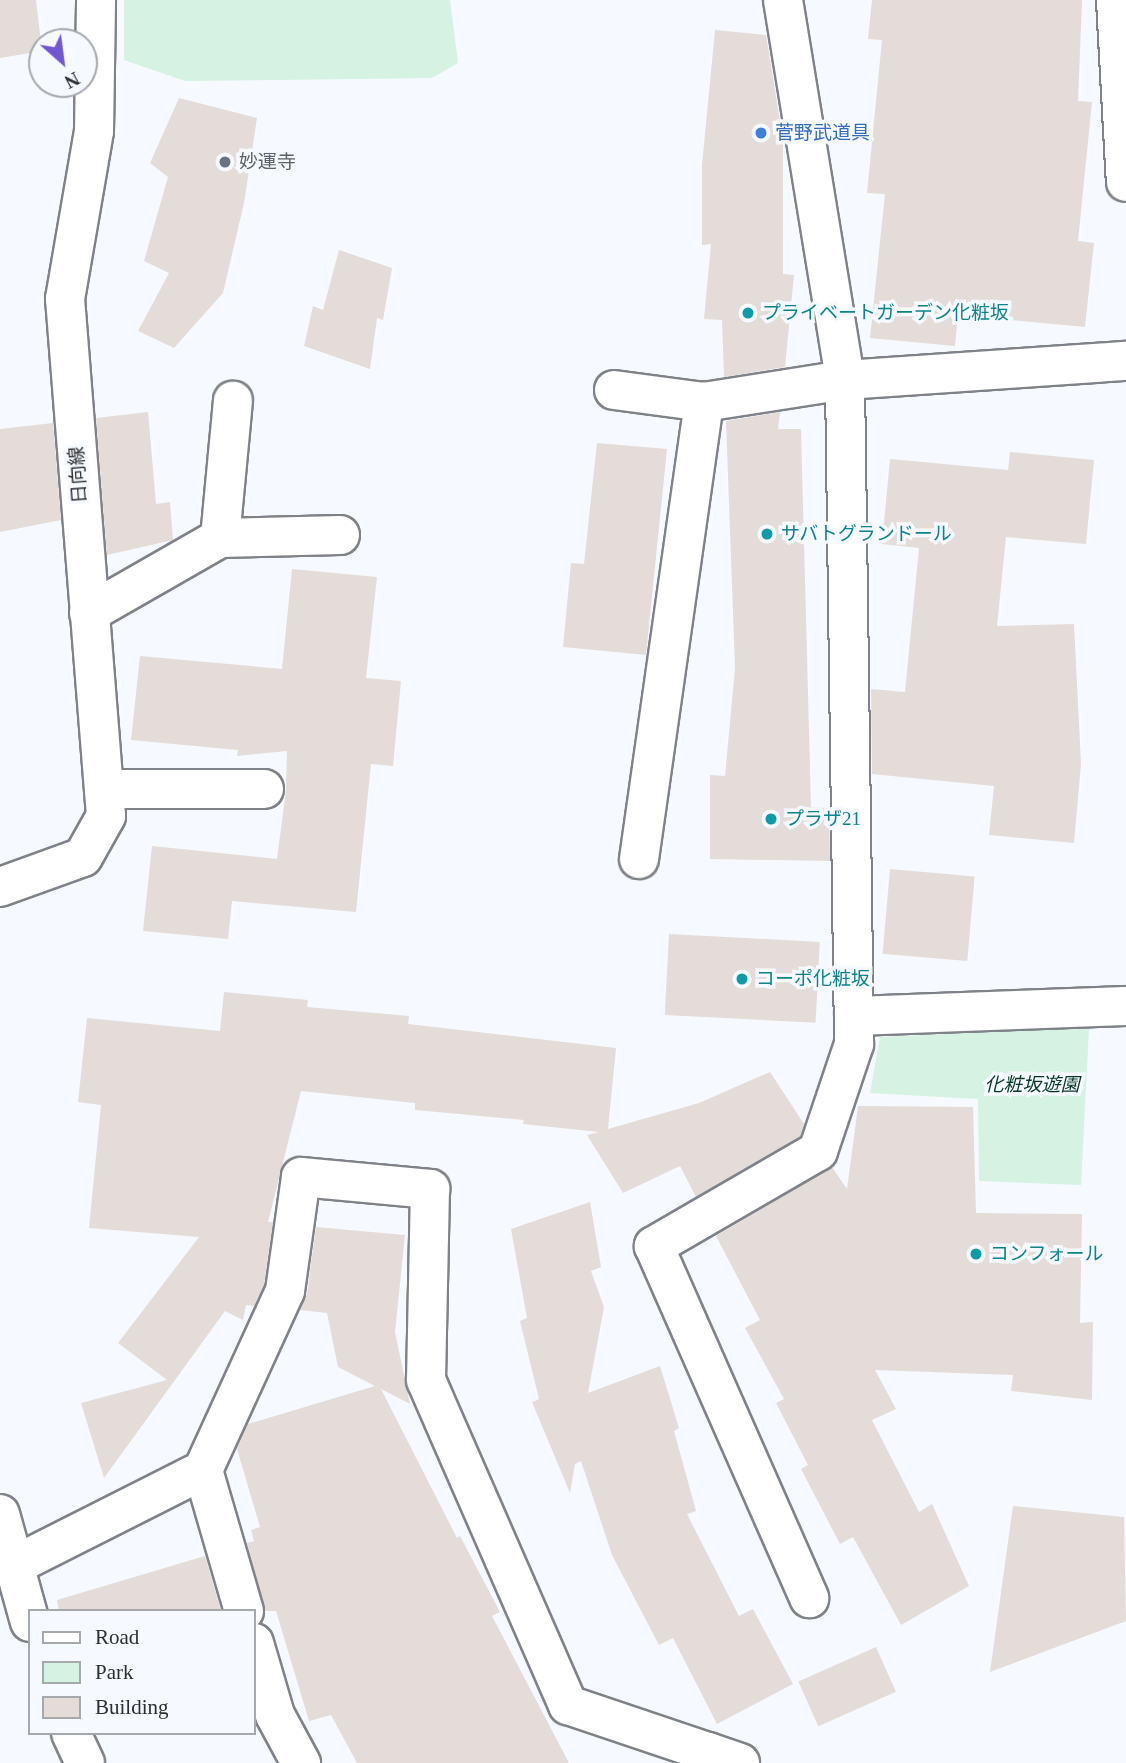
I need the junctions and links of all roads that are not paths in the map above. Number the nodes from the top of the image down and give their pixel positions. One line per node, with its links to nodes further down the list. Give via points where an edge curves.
1 (96, 0): 12 (street, 日向線, via 94,131 65,299)
2 (783, 0): 6 (street)
3 (1116, 0): 4 (street)
4 (1126, 182)
5 (1126, 361): 6 (street)
6 (845, 380): 9 (street); 18 (street)
7 (614, 390): 9 (street)
8 (233, 401): 11 (street)
9 (704, 402): 15 (street)
10 (340, 535): 11 (street)
11 (220, 538): 12 (street)
12 (89, 613): 13 (street, 日向線)
13 (104, 789): 14 (street); 16 (street, 日向線, via 106,816 83,857)
14 (264, 789)
15 (639, 859)
16 (0, 887)
17 (1126, 1006): 18 (street)
18 (854, 1016): 22 (street, via 854,1044 818,1151 654,1246)
19 (202, 1470): 21 (street); 23 (street); 27 (street, via 285,1291 301,1177 430,1189 426,1380 568,1705)
20 (0, 1514): 21 (street)
21 (13, 1566): 24 (street)
22 (809, 1598)
23 (243, 1609)
24 (28, 1615)
25 (256, 1650): 29 (street, via 275,1715)
26 (72, 1735): 28 (street)
27 (718, 1759)
28 (85, 1763)
29 (301, 1763)

